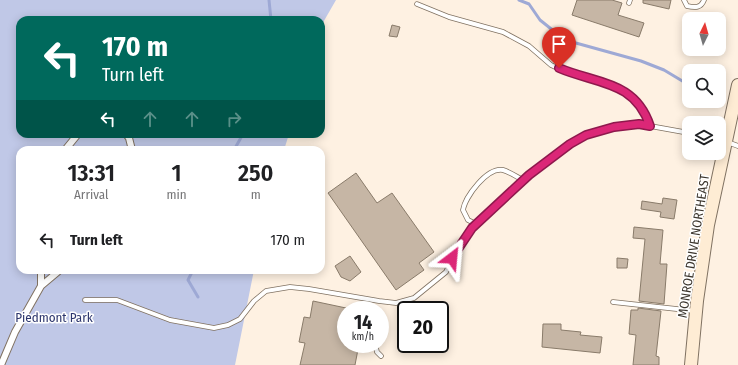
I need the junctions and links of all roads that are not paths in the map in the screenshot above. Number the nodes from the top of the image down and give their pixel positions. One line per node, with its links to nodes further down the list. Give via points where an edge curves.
1 (684, 0): 2 (lane, via 687,6 695,8)
2 (704, 0)
3 (417, 4): 5 (lane, via 449,17 504,32 529,46 551,65 621,90 635,98)
4 (738, 85): 6 (main road, MONROE DRIVE NORTHEAST)
5 (650, 126): 7 (lane); 13 (lane, via 639,124 614,127 586,135)
6 (726, 129)
7 (682, 132)
8 (75, 138): 10 (street)
9 (726, 141): 11 (lane)
10 (68, 146)
11 (738, 146)
12 (719, 160): 20 (main road, MONROE DRIVE NORTHEAST)
13 (523, 180): 14 (lane); 14 (lane, via 503,170 493,171 477,185 464,203 463,210 468,220)
14 (476, 224): 18 (lane, via 459,245 446,272 414,298 396,303 290,287 266,291 240,319 214,328 185,324 117,300)
15 (41, 274): 17 (street)
16 (55, 274): 17 (street)
17 (41, 286): 23 (street, via 15,332)
18 (85, 300)
19 (613, 302): 20 (lane)
20 (696, 311): 24 (main road, MONROE DRIVE NORTHEAST)
21 (378, 353): 22 (lane)
22 (381, 356)
23 (1, 365)
24 (691, 365)

